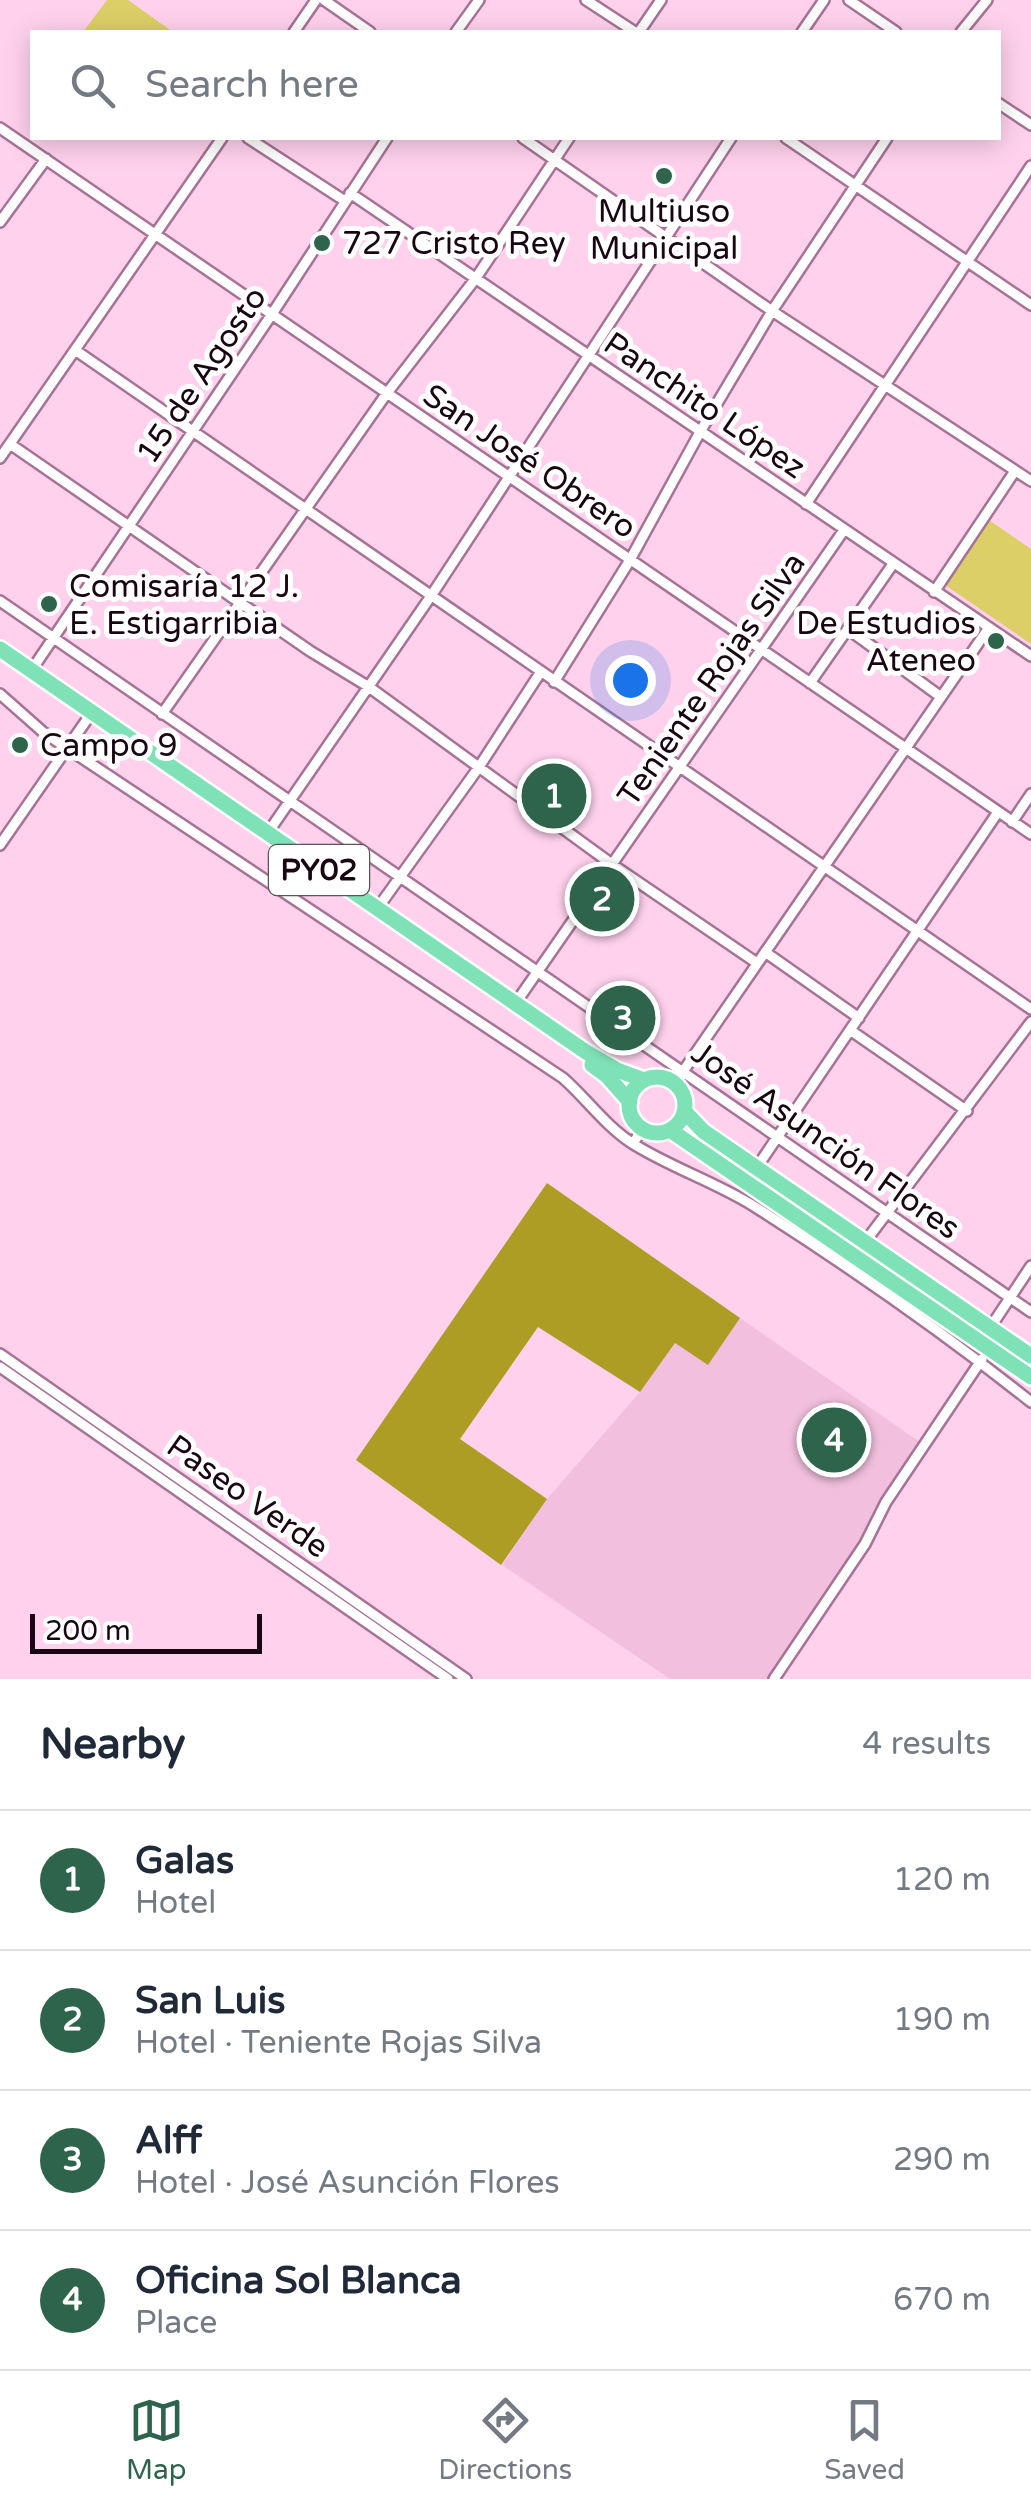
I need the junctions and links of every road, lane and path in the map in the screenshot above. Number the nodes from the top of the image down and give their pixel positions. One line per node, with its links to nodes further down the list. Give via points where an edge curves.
1 (316, 0): 9 (street)
2 (324, 0): 10 (street)
3 (478, 0): 11 (street)
4 (586, 0): 12 (street)
5 (661, 0): 13 (street)
6 (824, 0): 14 (street)
7 (849, 0): 15 (street)
8 (984, 1): 16 (street)
9 (295, 30)
10 (367, 30)
11 (457, 30)
12 (634, 30)
13 (638, 30)
14 (803, 30)
15 (893, 30)
16 (962, 30)
17 (1001, 105): 18 (street)
18 (1031, 125)
19 (0, 128): 28 (street, San José Obrero)
20 (221, 140): 34 (street)
21 (251, 140): 32 (street, Panchito López)
22 (386, 140): 32 (street, 15 de Agosto)
23 (525, 140): 29 (street)
24 (567, 140): 29 (street)
25 (730, 140): 35 (street)
26 (789, 140): 31 (street)
27 (885, 140): 31 (street)
28 (46, 159): 33 (street); 34 (street, San José Obrero)
29 (554, 159): 35 (street); 37 (street)
30 (1031, 166): 36 (street)
31 (855, 185): 36 (street); 39 (street)
32 (348, 197): 37 (street, Panchito López); 40 (street, 15 de Agosto)
33 (0, 222)
34 (155, 234): 40 (street, San José Obrero); 41 (street)
35 (668, 238): 39 (street); 42 (street)
36 (968, 262): 38 (street); 43 (street)
37 (476, 278): 42 (street, Panchito López); 44 (street)
38 (1031, 305)
39 (772, 310): 43 (street); 46 (street)
40 (272, 314): 44 (street, San José Obrero); 45 (street, 15 de Agosto)
41 (75, 350): 45 (street); 47 (street)
42 (589, 356): 46 (street, Panchito López); 50 (street)
43 (885, 386): 49 (street); 52 (street)
44 (387, 393): 50 (street, San José Obrero); 53 (street)
45 (194, 432): 53 (street); 54 (street, 15 de Agosto)
46 (700, 432): 52 (street, Panchito López); 56 (street)
47 (10, 444): 48 (street); 54 (street)
48 (0, 458)
49 (1015, 470): 51 (street); 58 (street)
50 (510, 478): 56 (street, San José Obrero); 59 (street)
51 (1031, 481)
52 (806, 504): 55 (street, Panchito López)
53 (304, 509): 59 (street); 61 (street)
54 (130, 526): 61 (street); 64 (street, 15 de Agosto)
55 (844, 530): 57 (street, Panchito López); 66 (street, Teniente Rojas Silva)
56 (630, 560): 66 (street, San José Obrero); 71 (street)
57 (893, 564): 58 (street, Panchito López); 62 (street)
58 (934, 592): 63 (street, Panchito López)
59 (432, 596): 70 (street); 73 (street)
60 (0, 601): 64 (street, José Asunción Flores)
61 (240, 602): 73 (street); 76 (street)
62 (848, 629): 72 (street); 75 (street)
63 (988, 629): 67 (street, Panchito López); 75 (street)
64 (54, 638): 69 (street, 15 de Agosto); 76 (street, José Asunción Flores)
65 (0, 649): 69 (highway, PY02)
66 (762, 650): 72 (street, San José Obrero); 80 (street, Teniente Rojas Silva)
67 (1031, 656)
68 (0, 657): 77 (highway, PY02)
69 (31, 671): 86 (highway, PY02)
70 (540, 673): 71 (street); 81 (street)
71 (554, 682): 80 (street)
72 (810, 683): 79 (street, San José Obrero)
73 (369, 686): 81 (street); 83 (street)
74 (0, 694): 78 (street)
75 (941, 697): 79 (street)
76 (162, 714): 83 (street, José Asunción Flores)
77 (88, 718): 78 (street); 104 (highway, PY02, via 607,1076)
78 (68, 746): 88 (street); 110 (street, via 563,1078)
79 (906, 748): 84 (street, San José Obrero); 90 (street)
80 (682, 765): 89 (street, Teniente Rojas Silva); 90 (street)
81 (479, 766): 89 (street); 91 (street)
82 (1031, 794): 85 (street)
83 (290, 801): 86 (street); 91 (street, José Asunción Flores)
84 (998, 812): 85 (street, San José Obrero); 93 (street)
85 (1012, 822): 87 (street, San José Obrero)
86 (267, 834): 92 (highway, PY02)
87 (1031, 834)
88 (0, 845)
89 (613, 865): 95 (street); 96 (street, Teniente Rojas Silva)
90 (825, 865): 93 (street); 94 (street)
91 (398, 876): 92 (street); 96 (street, José Asunción Flores)
92 (377, 909): 97 (highway, PY02)
93 (918, 930): 98 (street); 99 (street)
94 (765, 952): 95 (street); 99 (street)
95 (757, 963): 102 (street)
96 (538, 971): 97 (street, Teniente Rojas Silva); 102 (street, José Asunción Flores)
97 (515, 1004): 103 (highway, PY02, via 586,1052)
98 (1031, 1009)
99 (858, 1018): 101 (street)
100 (1031, 1022): 105 (street)
101 (850, 1030): 105 (street); 109 (street)
102 (679, 1077): 103 (highway, PY02); 106 (highway); 109 (street, José Asunción Flores)
103 (644, 1080): 104 (highway)
104 (630, 1102): 107 (highway, PY02)
105 (967, 1111): 112 (street)
106 (684, 1112): 108 (highway); 111 (highway)
107 (642, 1128): 108 (highway); 110 (street)
108 (670, 1130): 119 (highway)
109 (778, 1137): 111 (street); 112 (street, José Asunción Flores)
110 (633, 1144): 119 (street, via 754,1206)
111 (757, 1168): 113 (highway)
112 (886, 1211): 113 (street); 115 (street, José Asunción Flores)
113 (865, 1242): 117 (highway)
114 (1031, 1266): 115 (street)
115 (1010, 1298): 116 (street, José Asunción Flores); 117 (street)
116 (1031, 1312)
117 (990, 1328): 120 (highway)
118 (0, 1354): 124 (street, Paseo Verde)
119 (984, 1355): 122 (highway); 123 (street); 128 (street)
120 (1031, 1356)
121 (0, 1367): 124 (street, Paseo Verde)
122 (1031, 1377)
123 (1031, 1402)
124 (79, 1416): 125 (street, Paseo Verde)
125 (281, 1556): 126 (street, Paseo Verde); 127 (street, Paseo Verde)
126 (448, 1679)
127 (466, 1679)
128 (774, 1679)

